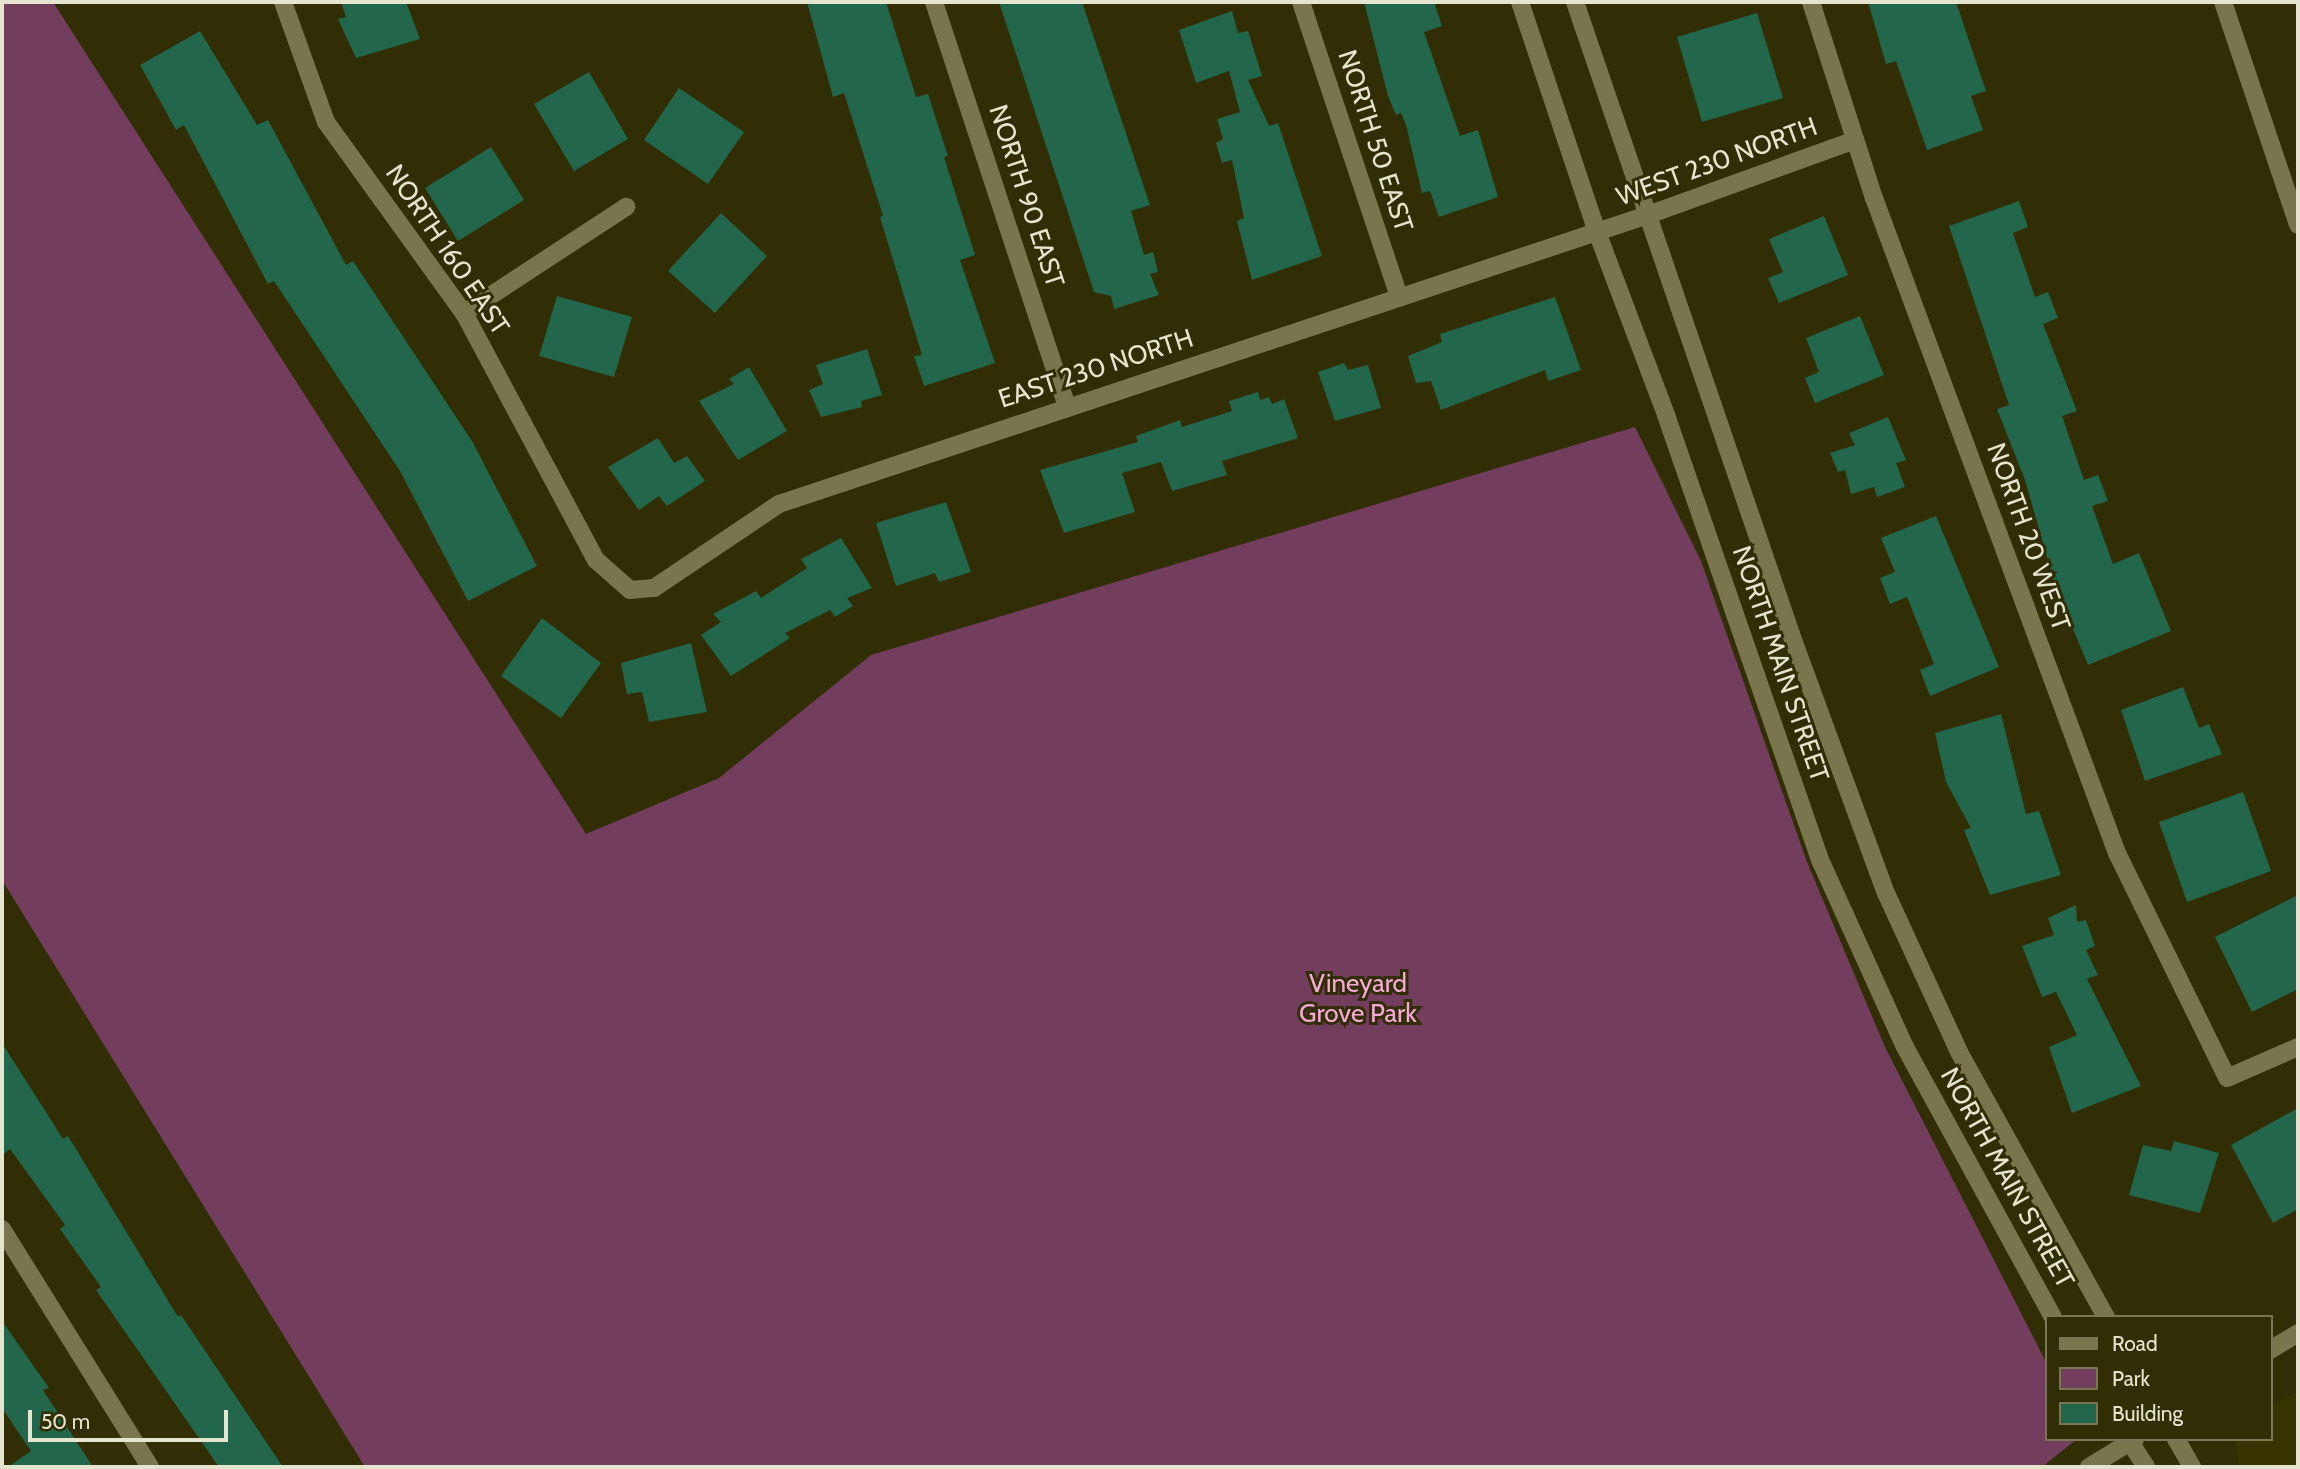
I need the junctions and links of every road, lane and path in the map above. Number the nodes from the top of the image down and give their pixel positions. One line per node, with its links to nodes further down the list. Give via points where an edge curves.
1 (283, 2): 14 (street, NORTH 160 EAST, via 326,122)
2 (934, 2): 15 (street, NORTH 90 EAST)
3 (1301, 2): 13 (street, NORTH 50 EAST)
4 (1520, 2): 12 (street, NORTH MAIN STREET)
5 (1575, 2): 10 (street, NORTH MAIN STREET)
6 (1811, 2): 8 (street, NORTH 20 WEST)
7 (2223, 2): 11 (street)
8 (1855, 140): 10 (street, WEST 230 NORTH); 17 (street, NORTH 20 WEST, via 2117,853 2227,1078)
9 (626, 207): 14 (street)
10 (1648, 215): 12 (street, WEST 230 NORTH); 20 (street, NORTH MAIN STREET, via 1791,634 1886,892 1959,1052)
11 (2298, 225)
12 (1597, 232): 13 (street, EAST 230 NORTH); 19 (street, NORTH MAIN STREET, via 1666,415 1821,862 1905,1047)
13 (1399, 297): 15 (street, EAST 230 NORTH)
14 (464, 313): 16 (street, NORTH 160 EAST, via 596,560)
15 (1067, 406): 16 (street, EAST 230 NORTH, via 779,504 654,588)
16 (630, 590)
17 (2298, 1047)
18 (2, 1228): 26 (street)
19 (2052, 1315)
20 (2105, 1315)
21 (2298, 1333): 22 (street)
22 (2272, 1349)
23 (2129, 1441): 27 (street)
24 (2132, 1441): 28 (street)
25 (2177, 1441): 29 (street)
26 (150, 1467)
27 (2088, 1467)
28 (2146, 1467)
29 (2192, 1467)

